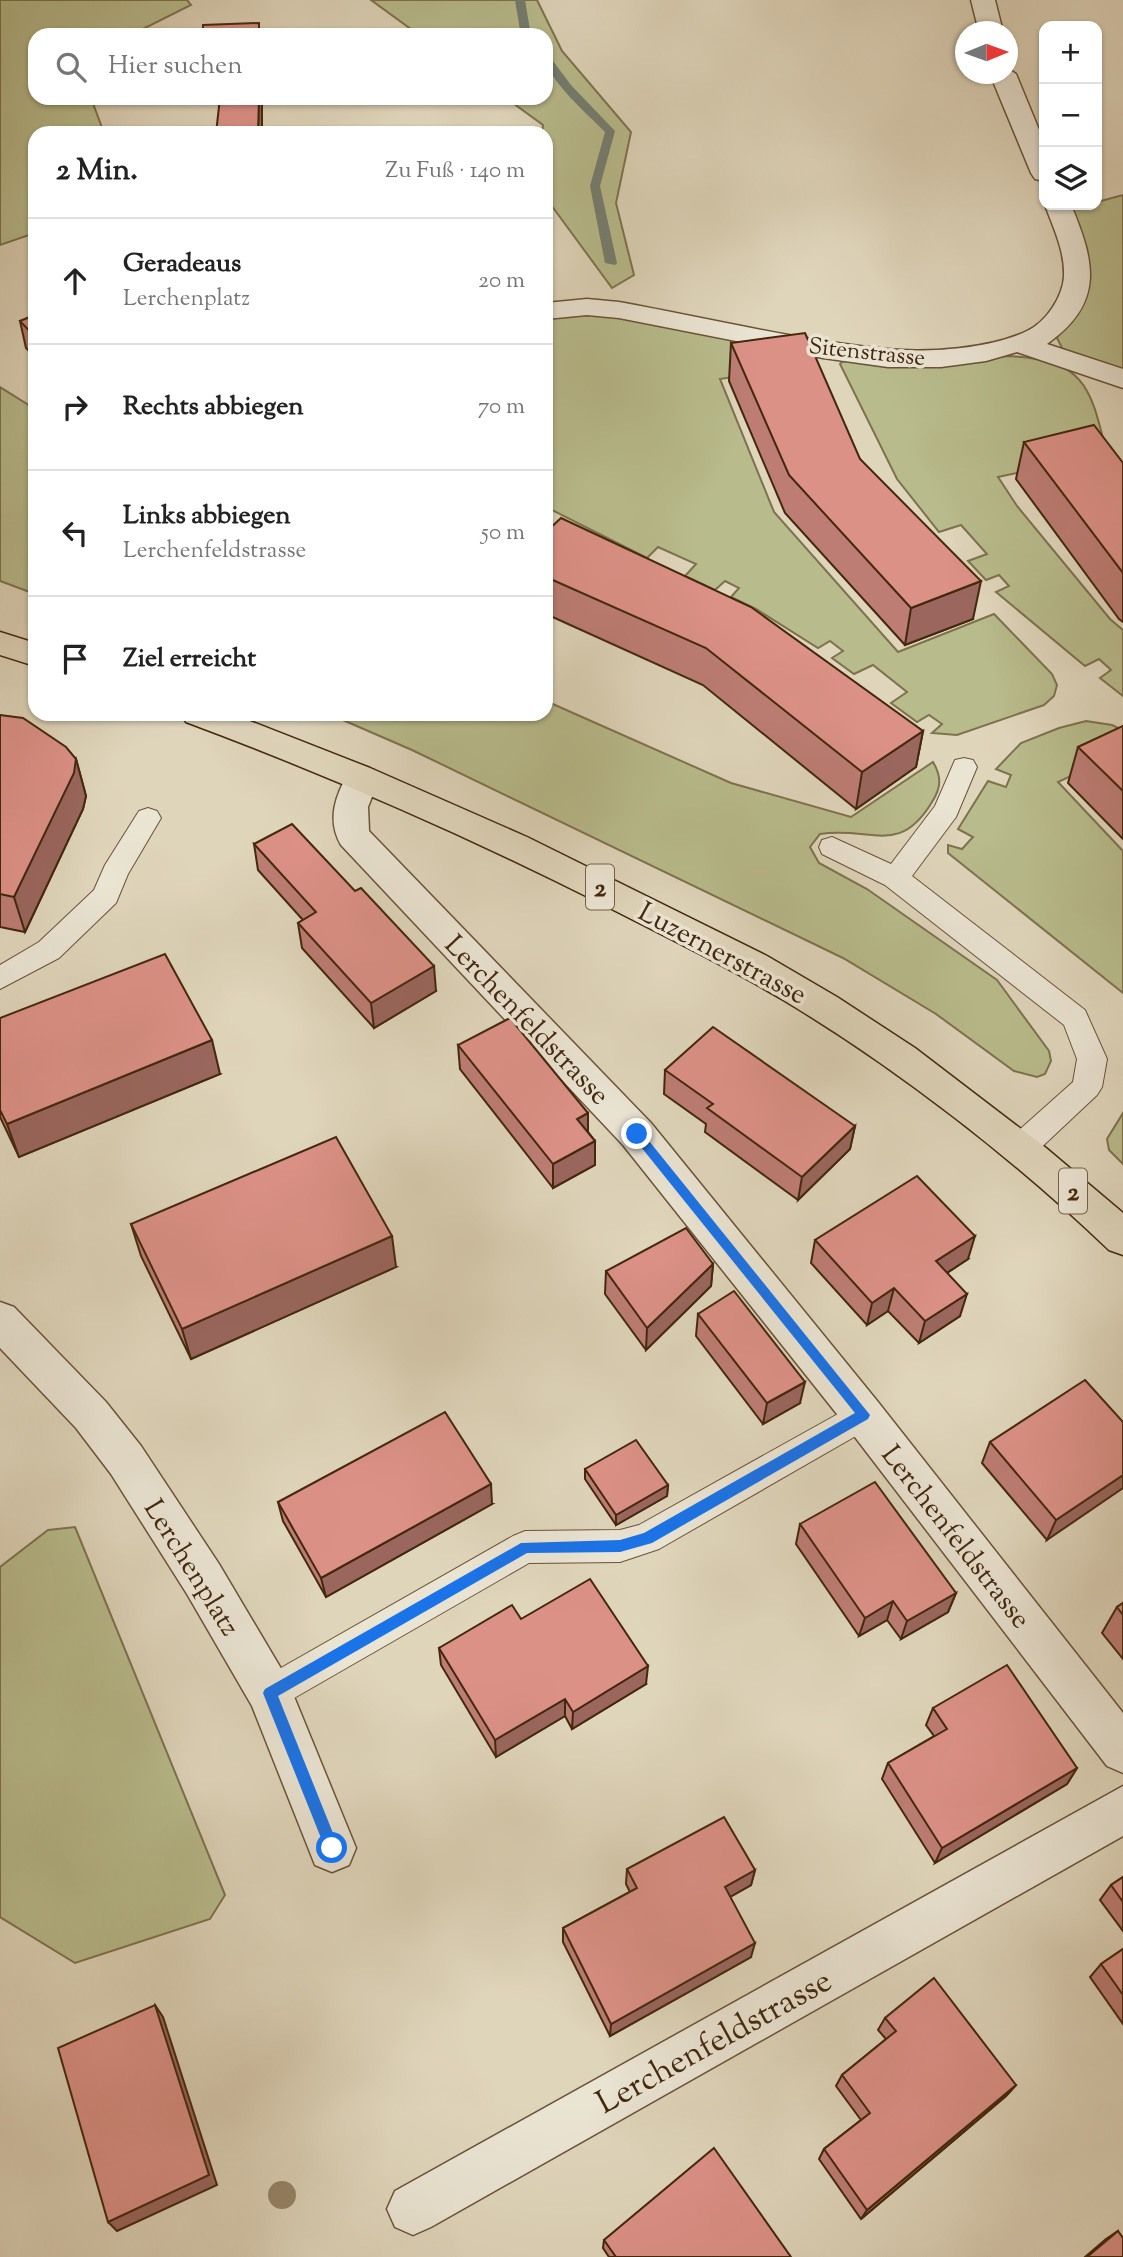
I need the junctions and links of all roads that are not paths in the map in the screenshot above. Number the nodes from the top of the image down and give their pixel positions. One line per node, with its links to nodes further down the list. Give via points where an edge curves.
1 (983, 0): 2 (street)
2 (988, 21)
3 (1007, 84): 4 (street)
4 (1039, 161)
5 (1060, 210): 7 (street, Sitenstrasse, via 1073,242 1078,277 1067,311 1039,337)
6 (553, 310): 7 (street, Sitenstrasse, via 619,310 888,358 941,358)
7 (1018, 343): 8 (street)
8 (1123, 379)
9 (0, 643): 10 (main road)
10 (28, 653)
11 (217, 721): 13 (main road, Luzernerstrasse / 2)
12 (964, 767): 16 (lane, via 947,810)
13 (362, 779): 18 (main road, Luzernerstrasse / 2, via 571,873 796,990 937,1084); 21 (street, Lerchenfeldstrasse, via 348,817 353,836 637,1134)
14 (148, 818): 17 (lane, via 106,896 49,950)
15 (832, 846): 16 (lane)
16 (895, 878): 18 (lane, via 1074,1018 1087,1043 1092,1059 1087,1087)
17 (0, 978)
18 (1019, 1149): 19 (main road, Luzernerstrasse / 2, via 1075,1192)
19 (1123, 1238)
20 (0, 1320): 22 (street, Lerchenplatz, via 91,1415 126,1460)
21 (863, 1415): 22 (lane, via 647,1538 620,1546 525,1547); 23 (street, Lerchenfeldstrasse)
22 (270, 1693): 25 (street, Lerchenplatz)
23 (1123, 1750)
24 (1123, 1810): 26 (street, Lerchenfeldstrasse)
25 (332, 1848)
26 (413, 2209)

